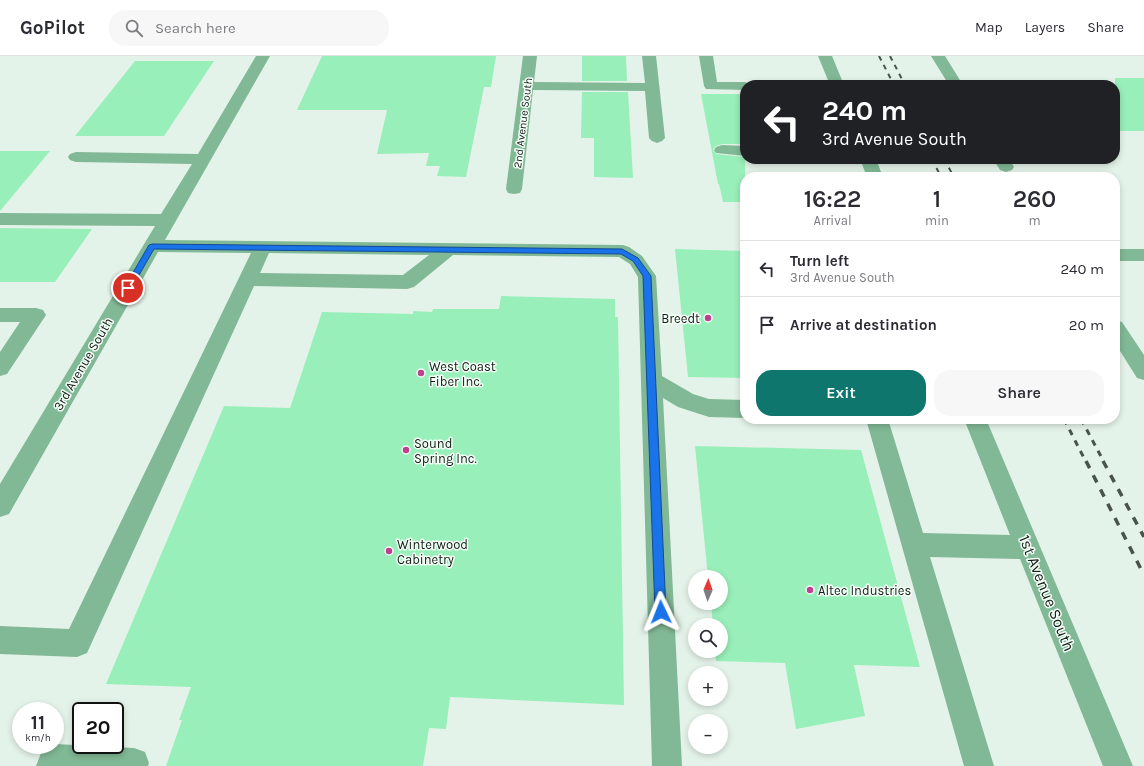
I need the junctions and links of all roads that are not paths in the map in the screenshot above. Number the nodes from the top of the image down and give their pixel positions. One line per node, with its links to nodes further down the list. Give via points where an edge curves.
1 (262, 56): 16 (street, 3rd Avenue South)
2 (530, 56): 9 (street, 2nd Avenue South)
3 (649, 56): 10 (street)
4 (706, 56): 11 (street, via 711,86)
5 (826, 56): 7 (street)
6 (938, 56): 8 (street)
7 (835, 80)
8 (953, 80)
9 (527, 86): 10 (street); 17 (street, 2nd Avenue South)
10 (652, 86): 12 (street)
11 (740, 86)
12 (657, 138)
13 (722, 150): 14 (street)
14 (740, 151)
15 (76, 157): 16 (street)
16 (203, 159): 19 (street, 3rd Avenue South)
17 (514, 189)
18 (0, 219): 19 (street)
19 (167, 220): 20 (street, 3rd Avenue South)
20 (152, 246): 21 (street); 34 (street, 3rd Avenue South)
21 (263, 248): 22 (street); 25 (street)
22 (449, 250): 25 (street, via 407,282); 30 (street, via 622,251 636,260 647,276)
23 (1120, 255): 24 (street)
24 (1144, 256)
25 (248, 279): 37 (street, via 77,643)
26 (0, 315): 28 (street, via 36,315)
27 (1120, 335): 29 (street)
28 (0, 368)
29 (1144, 372)
30 (652, 381): 31 (street, via 686,401 708,408); 40 (street)
31 (740, 409)
32 (878, 424): 35 (street)
33 (977, 424): 36 (street, 1st Avenue South)
34 (0, 506)
35 (914, 545): 36 (street); 41 (street)
36 (1028, 547): 42 (street, 1st Avenue South)
37 (0, 640)
38 (134, 763): 39 (street, via 54,759)
39 (51, 766)
40 (666, 766)
41 (979, 766)
42 (1118, 766)

